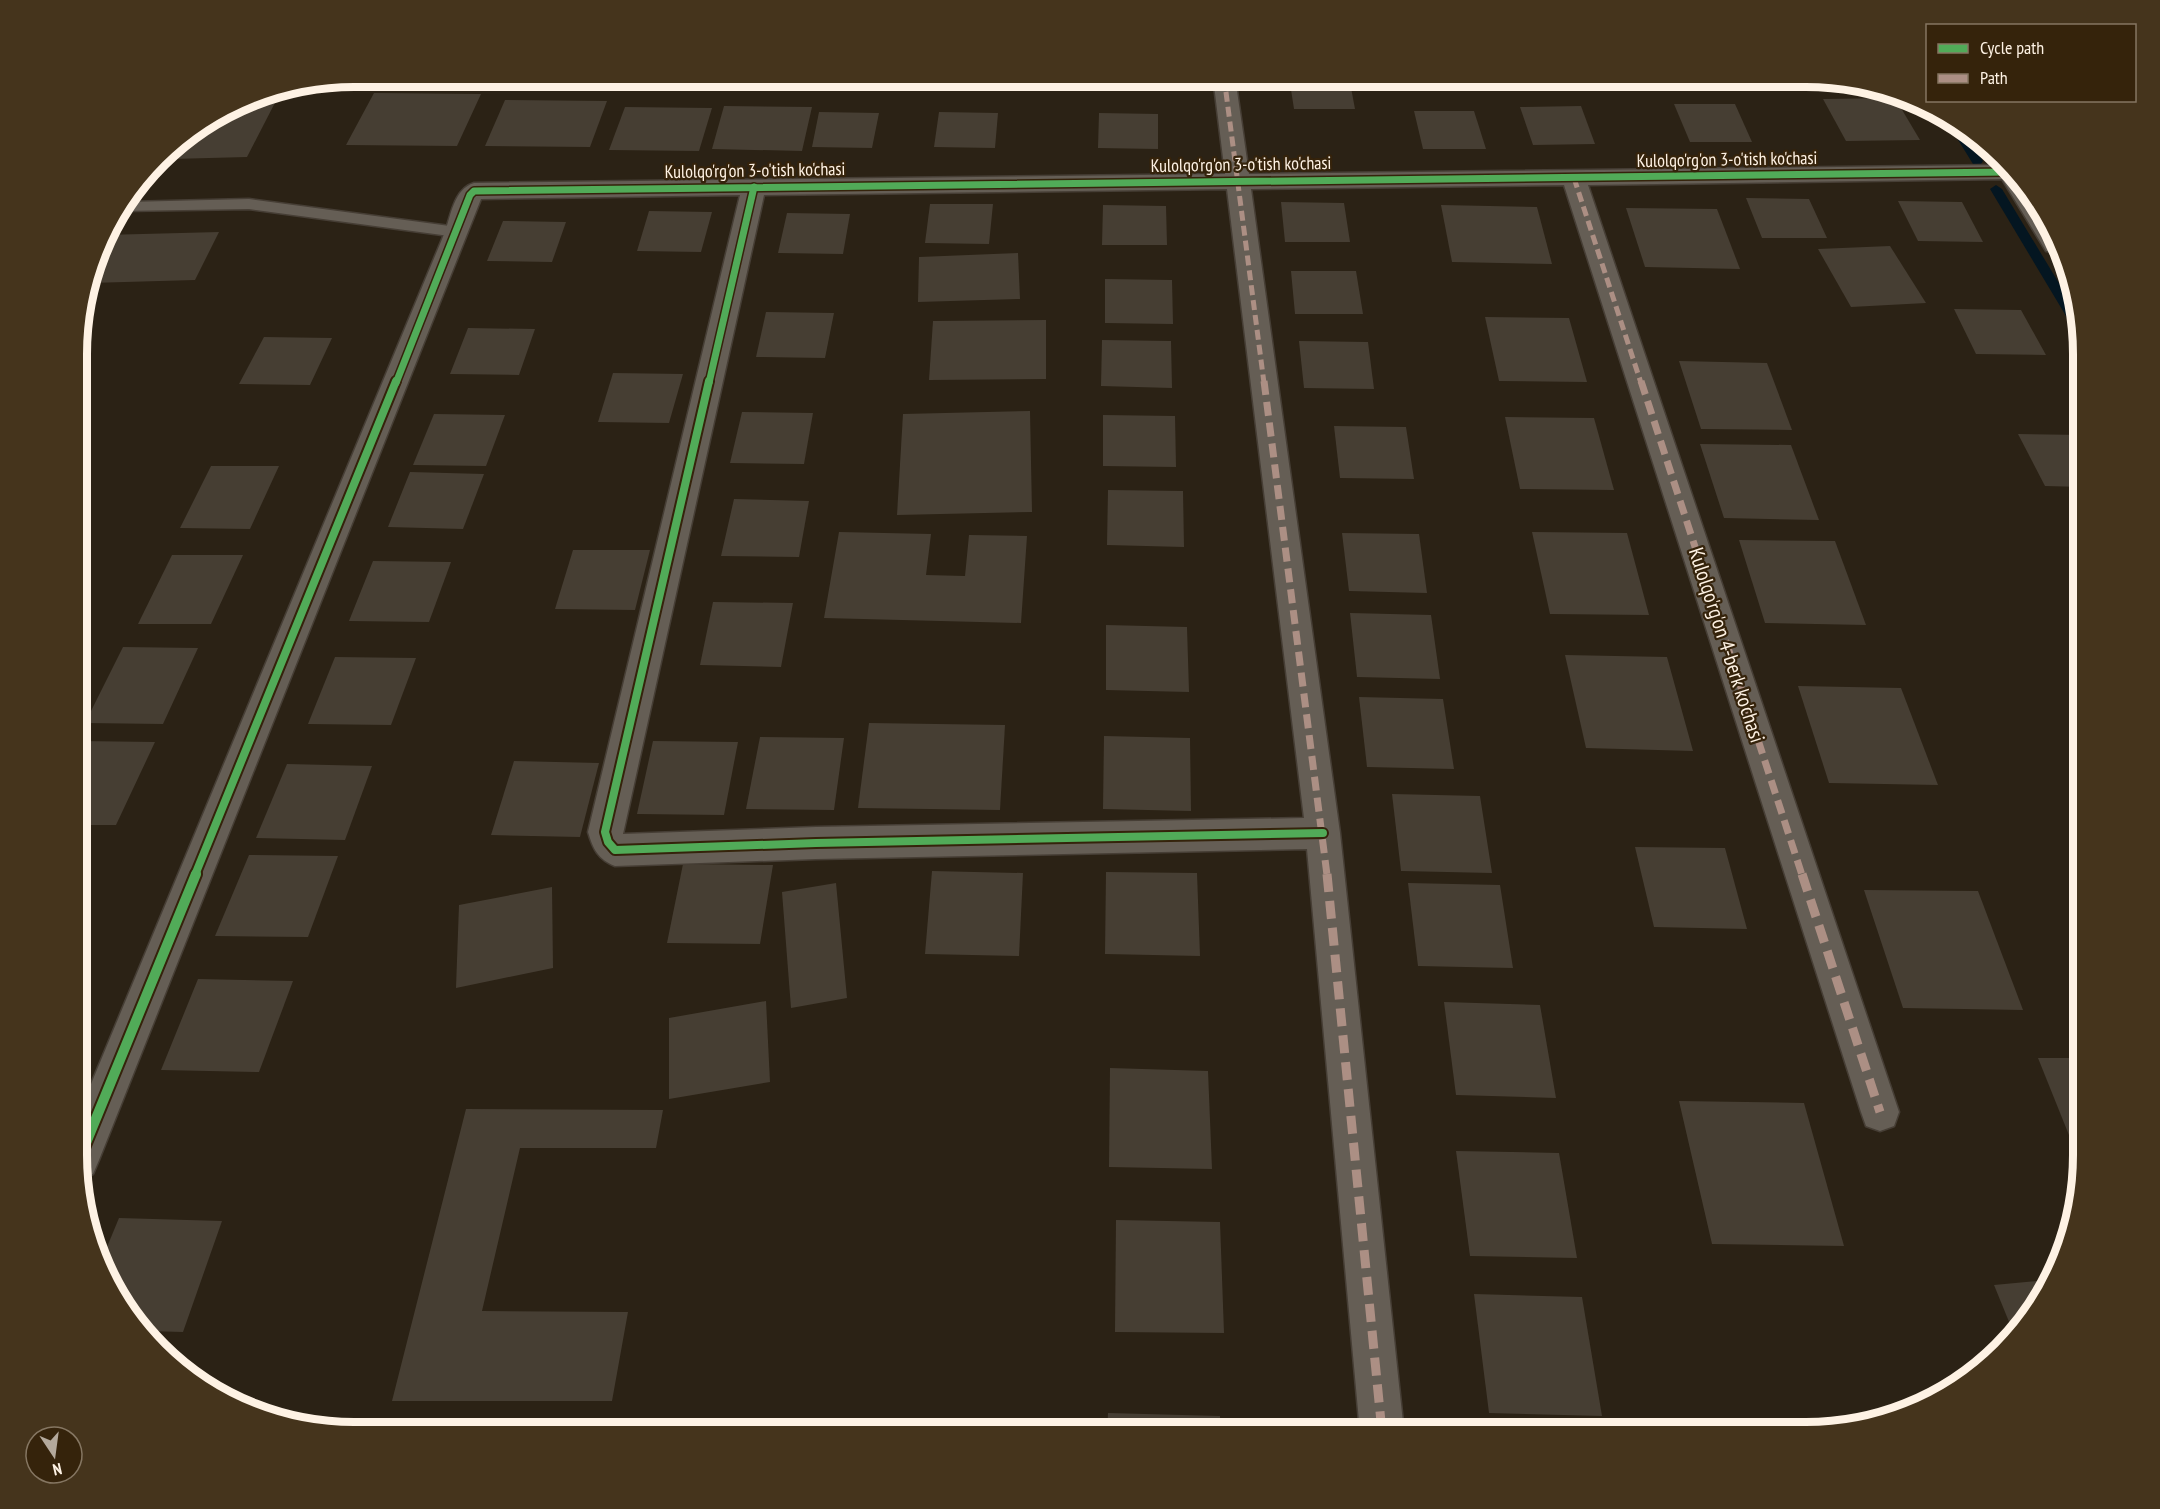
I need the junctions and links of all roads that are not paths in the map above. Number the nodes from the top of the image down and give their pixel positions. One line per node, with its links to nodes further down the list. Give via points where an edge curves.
1 (1225, 87): 4 (street)
2 (2002, 172): 3 (street, Kulolqo'rg'on 3-o'tish ko'chasi)
3 (1575, 178): 4 (street, Kulolqo'rg'on 3-o'tish ko'chasi); 9 (street, Kulolqo'rg'on 4-berk ko'chasi)
4 (1237, 180): 5 (street, Kulolqo'rg'on 3-o'tish ko'chasi); 8 (street)
5 (754, 187): 7 (street, Kulolqo'rg'on 3-o'tish ko'chasi, via 474,191); 8 (street, via 605,832 615,850 828,842)
6 (131, 207): 7 (lane, via 249,204)
7 (457, 232): 10 (street)
8 (1323, 834): 11 (street)
9 (1880, 1112)
10 (87, 1140)
11 (1381, 1422)

